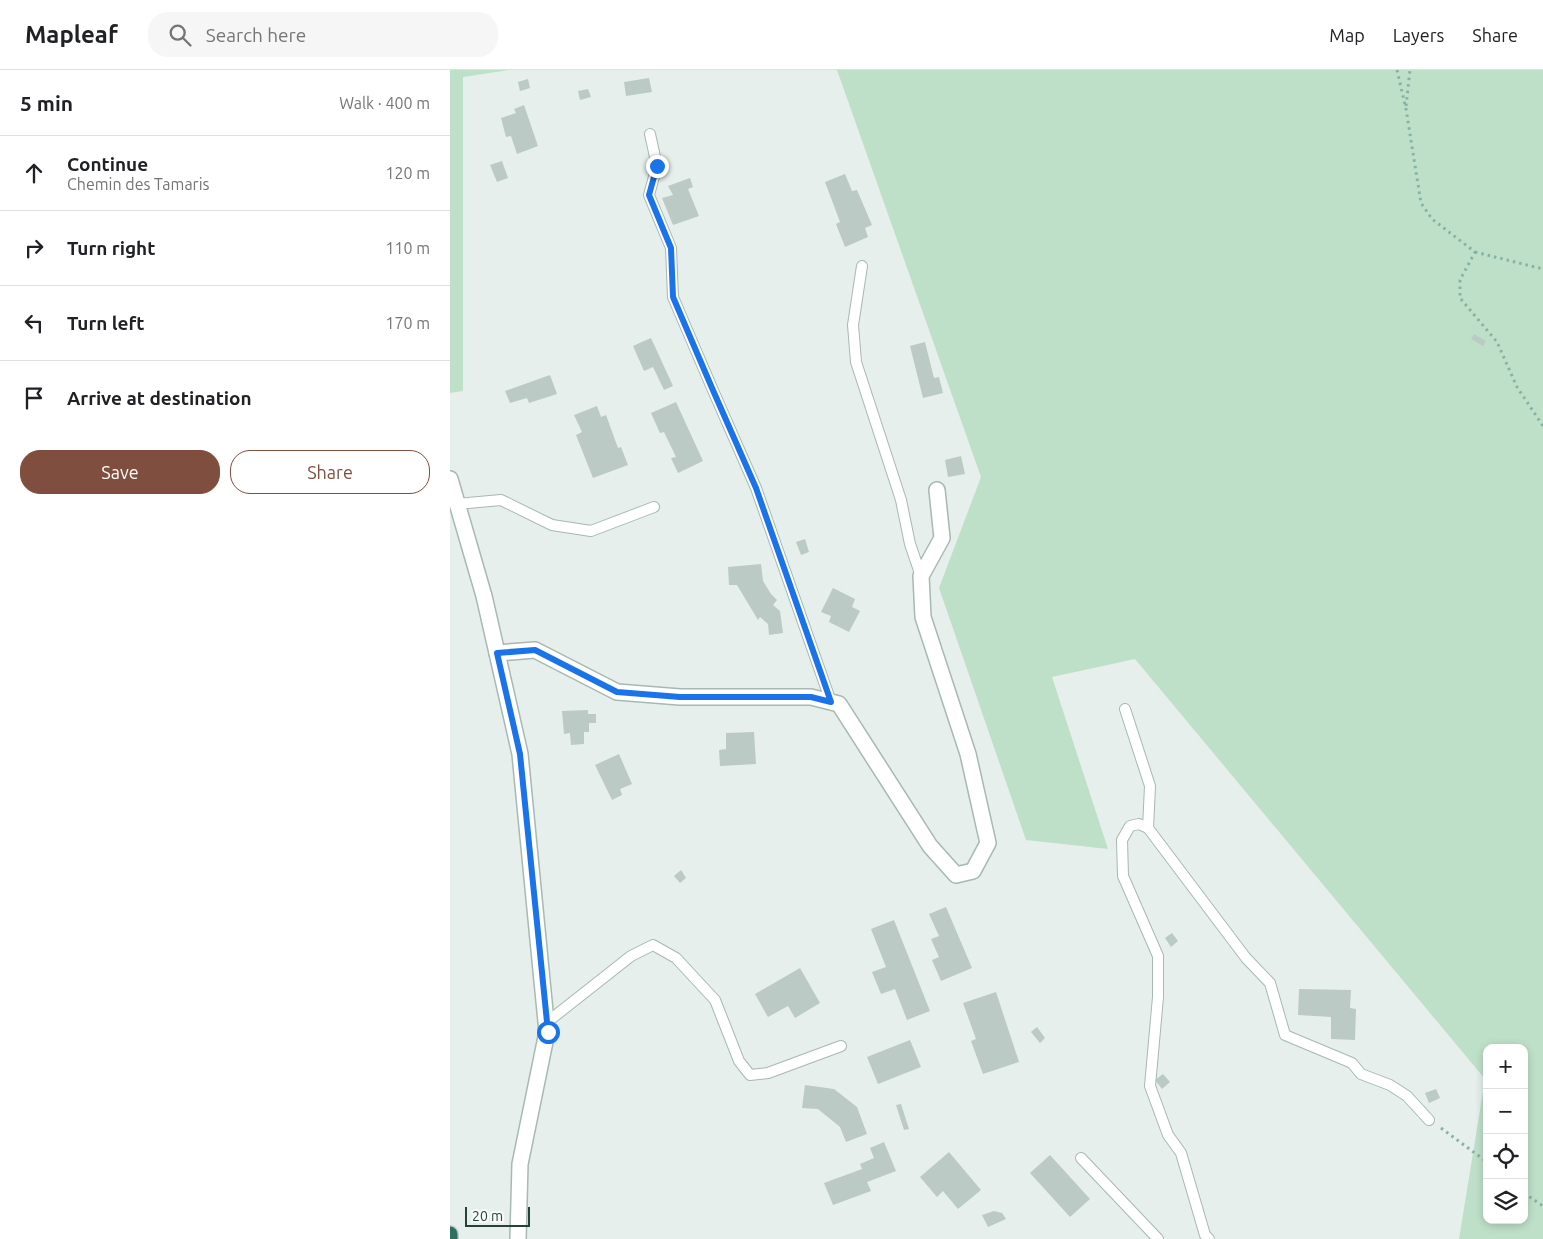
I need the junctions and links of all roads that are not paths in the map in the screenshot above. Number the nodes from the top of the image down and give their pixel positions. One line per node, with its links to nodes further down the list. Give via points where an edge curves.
1 (650, 134): 9 (lane, via 657,166 649,195 671,248 673,297 756,488)
2 (862, 266): 7 (lane, via 853,325 856,362 902,500 910,544)
3 (450, 479): 5 (street)
4 (937, 490): 7 (street, via 942,538)
5 (457, 504): 6 (lane, via 501,500 552,524 591,531); 8 (street)
6 (654, 508)
7 (921, 576): 9 (street, via 923,617 968,754 988,843 973,871 956,875 930,846 839,704)
8 (497, 653): 9 (street, via 535,650 617,692 680,697 811,697); 12 (street, via 520,754)
9 (831, 702)
10 (1125, 709): 11 (lane, via 1150,786)
11 (1148, 828): 14 (lane, via 1246,958 1270,983 1285,1035 1352,1063 1361,1074 1390,1085 1407,1096); 20 (lane, via 1139,824 1130,826 1122,840 1123,876 1158,956 1158,997 1150,1086 1168,1135 1181,1153 1205,1235)
12 (546, 1023): 13 (lane, via 632,956 653,945 676,958 715,1000 739,1061 750,1075 768,1073); 18 (street, via 548,1032 520,1164)
13 (841, 1046)
14 (1429, 1120)
15 (1081, 1158): 19 (lane)
16 (450, 1234): 17 (highway)
17 (450, 1239)
18 (518, 1239)
19 (1158, 1239)
20 (1209, 1239)

